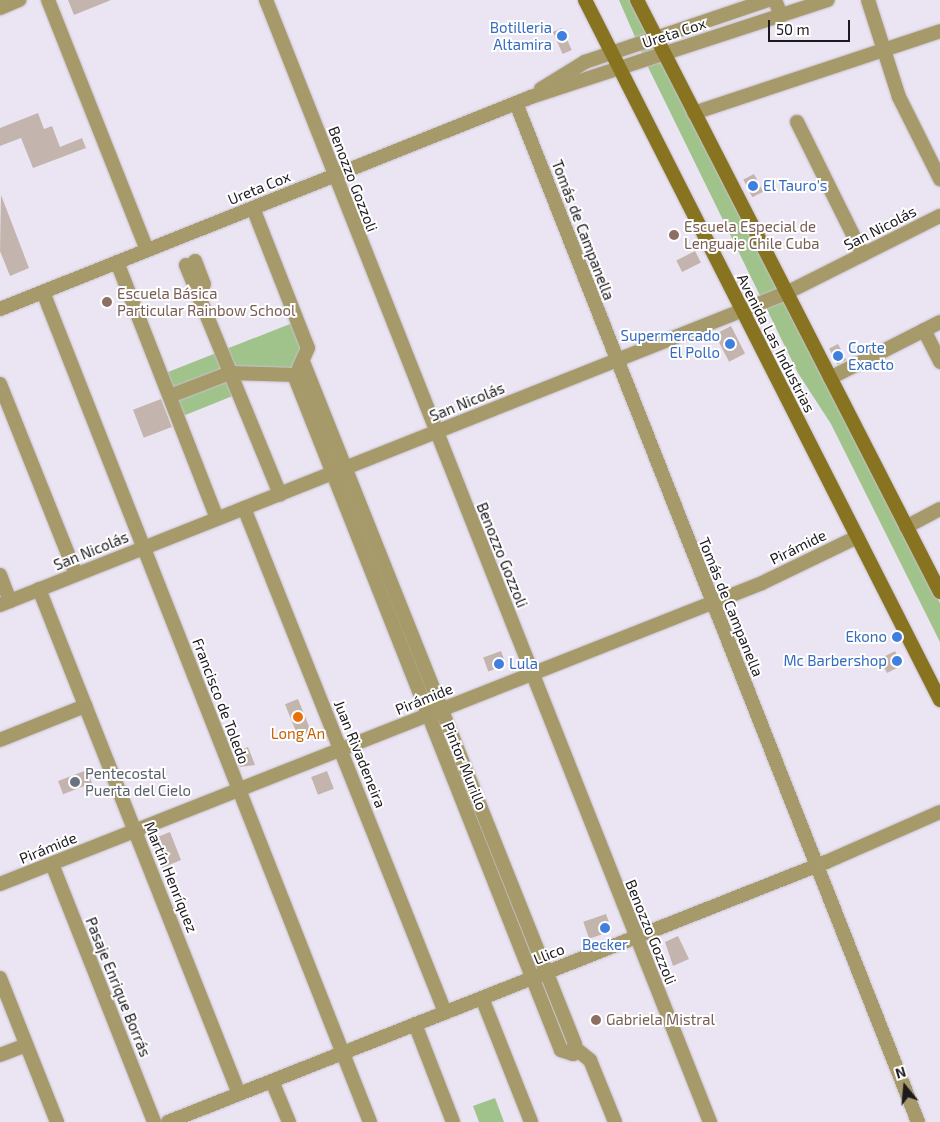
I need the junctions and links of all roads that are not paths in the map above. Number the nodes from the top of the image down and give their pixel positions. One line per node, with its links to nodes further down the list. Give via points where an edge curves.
1 (19, 0): 10 (street)
2 (48, 0): 26 (street)
3 (266, 0): 22 (street, Benozzo Gozzoli)
4 (585, 0): 15 (main road, Avenida Las Industrias)
5 (637, 0): 13 (main road)
6 (768, 0): 13 (street, Ureta Cox)
7 (775, 0): 11 (street)
8 (828, 0): 11 (street, Ureta Cox)
9 (868, 0): 14 (street)
10 (0, 8)
11 (781, 16): 16 (street, Ureta Cox)
12 (940, 32): 14 (street)
13 (656, 37): 15 (street, Ureta Cox); 16 (main road)
14 (884, 50): 20 (street); 23 (street, via 899,97)
15 (613, 52): 17 (main road, Avenida Las Industrias); 18 (street, Ureta Cox, via 572,69)
16 (664, 52): 17 (street, Ureta Cox); 20 (main road)
17 (621, 68): 18 (street, Ureta Cox); 32 (main road, Avenida Las Industrias)
18 (531, 97): 19 (street, Ureta Cox)
19 (516, 103): 22 (street, Ureta Cox); 36 (street, Tomás de Campanella)
20 (694, 113): 31 (main road)
21 (797, 122): 27 (street)
22 (334, 175): 24 (street, Ureta Cox); 44 (street, Benozzo Gozzoli)
23 (940, 179)
24 (253, 208): 26 (street, Ureta Cox); 37 (street, Pintor Murillo, via 308,348)
25 (940, 216): 27 (street, San Nicolás)
26 (147, 250): 29 (street, Ureta Cox)
27 (863, 255): 31 (street, San Nicolás)
28 (191, 263): 39 (street)
29 (113, 264): 30 (street, Ureta Cox); 43 (street); 49 (street)
30 (43, 292): 33 (street, Ureta Cox); 52 (street, Francisco de Toledo)
31 (786, 293): 32 (street, San Nicolás); 41 (main road)
32 (740, 308): 36 (street, San Nicolás); 51 (main road, Avenida Las Industrias)
33 (0, 309)
34 (940, 322): 35 (street)
35 (924, 330): 38 (street); 41 (street)
36 (617, 360): 44 (street, San Nicolás); 57 (street, Tomás de Campanella)
37 (303, 362): 40 (street); 45 (street, Pintor Murillo)
38 (940, 362)
39 (233, 373): 40 (street); 43 (street); 46 (street)
40 (294, 375): 45 (street, Pintor Murillo)
41 (830, 378): 50 (main road)
42 (0, 384): 53 (street)
43 (170, 396): 49 (street)
44 (436, 432): 45 (street, San Nicolás); 59 (street, Benozzo Gozzoli)
45 (339, 470): 46 (street, San Nicolás); 62 (street, Pintor Murillo); 63 (street, Pintor Murillo)
46 (280, 494): 47 (street, San Nicolás)
47 (244, 508): 49 (street, San Nicolás); 65 (street, Juan Rivadeneira)
48 (940, 509): 50 (street)
49 (213, 520): 52 (street, San Nicolás)
50 (906, 526): 56 (main road)
51 (857, 537): 57 (street, Pirámide, via 783,574); 60 (main road, Avenida Las Industrias)
52 (144, 548): 53 (street, San Nicolás); 66 (street, Francisco de Toledo)
53 (76, 574): 55 (street, San Nicolás)
54 (0, 575): 58 (street)
55 (39, 589): 58 (street, San Nicolás); 61 (street, Martín Henríquez)
56 (940, 592)
57 (711, 602): 59 (street, Pirámide); 70 (street, Tomás de Campanella)
58 (5, 603)
59 (531, 674): 62 (street, Pirámide); 72 (street, Benozzo Gozzoli)
60 (940, 700)
61 (85, 706): 64 (street); 68 (street, Martín Henríquez)
62 (441, 709): 63 (street, Pirámide); 73 (street, Pintor Murillo)
63 (427, 715): 65 (street, Pirámide); 75 (street, Pintor Murillo)
64 (1, 738)
65 (340, 749): 66 (street, Pirámide); 77 (street, Juan Rivadeneira)
66 (239, 790): 68 (street, Pirámide); 81 (street, Francisco de Toledo)
67 (940, 812): 70 (street, Llico)
68 (135, 831): 69 (street, Pirámide); 84 (street, Martín Henríquez)
69 (52, 864): 71 (street, Pirámide); 86 (street, Pasaje Enrique Borrás)
70 (816, 865): 72 (street, Llico); 94 (street, Tomás de Campanella)
71 (0, 884)
72 (636, 937): 73 (street, Llico); 93 (street, Benozzo Gozzoli)
73 (546, 972): 75 (street, Llico); 80 (street, Pintor Murillo)
74 (0, 978): 79 (street)
75 (532, 978): 76 (street, Llico); 80 (street, Pintor Murillo, via 563,1053 573,1054)
76 (482, 998): 77 (street, Llico); 91 (street)
77 (445, 1012): 78 (street, Llico)
78 (415, 1024): 81 (street, Llico); 90 (street)
79 (26, 1045): 82 (street); 85 (street)
80 (575, 1048): 92 (street, Pintor Murillo, via 590,1060)
81 (342, 1053): 83 (street, Llico); 89 (street, Francisco de Toledo)
82 (0, 1055)
83 (272, 1081): 84 (street, Llico); 88 (street)
84 (239, 1094): 87 (street, Llico)
85 (57, 1122)
86 (154, 1122)
87 (168, 1122)
88 (289, 1122)
89 (370, 1122)
90 (454, 1122)
91 (531, 1122)
92 (615, 1122)
93 (710, 1122)
94 (918, 1122)

